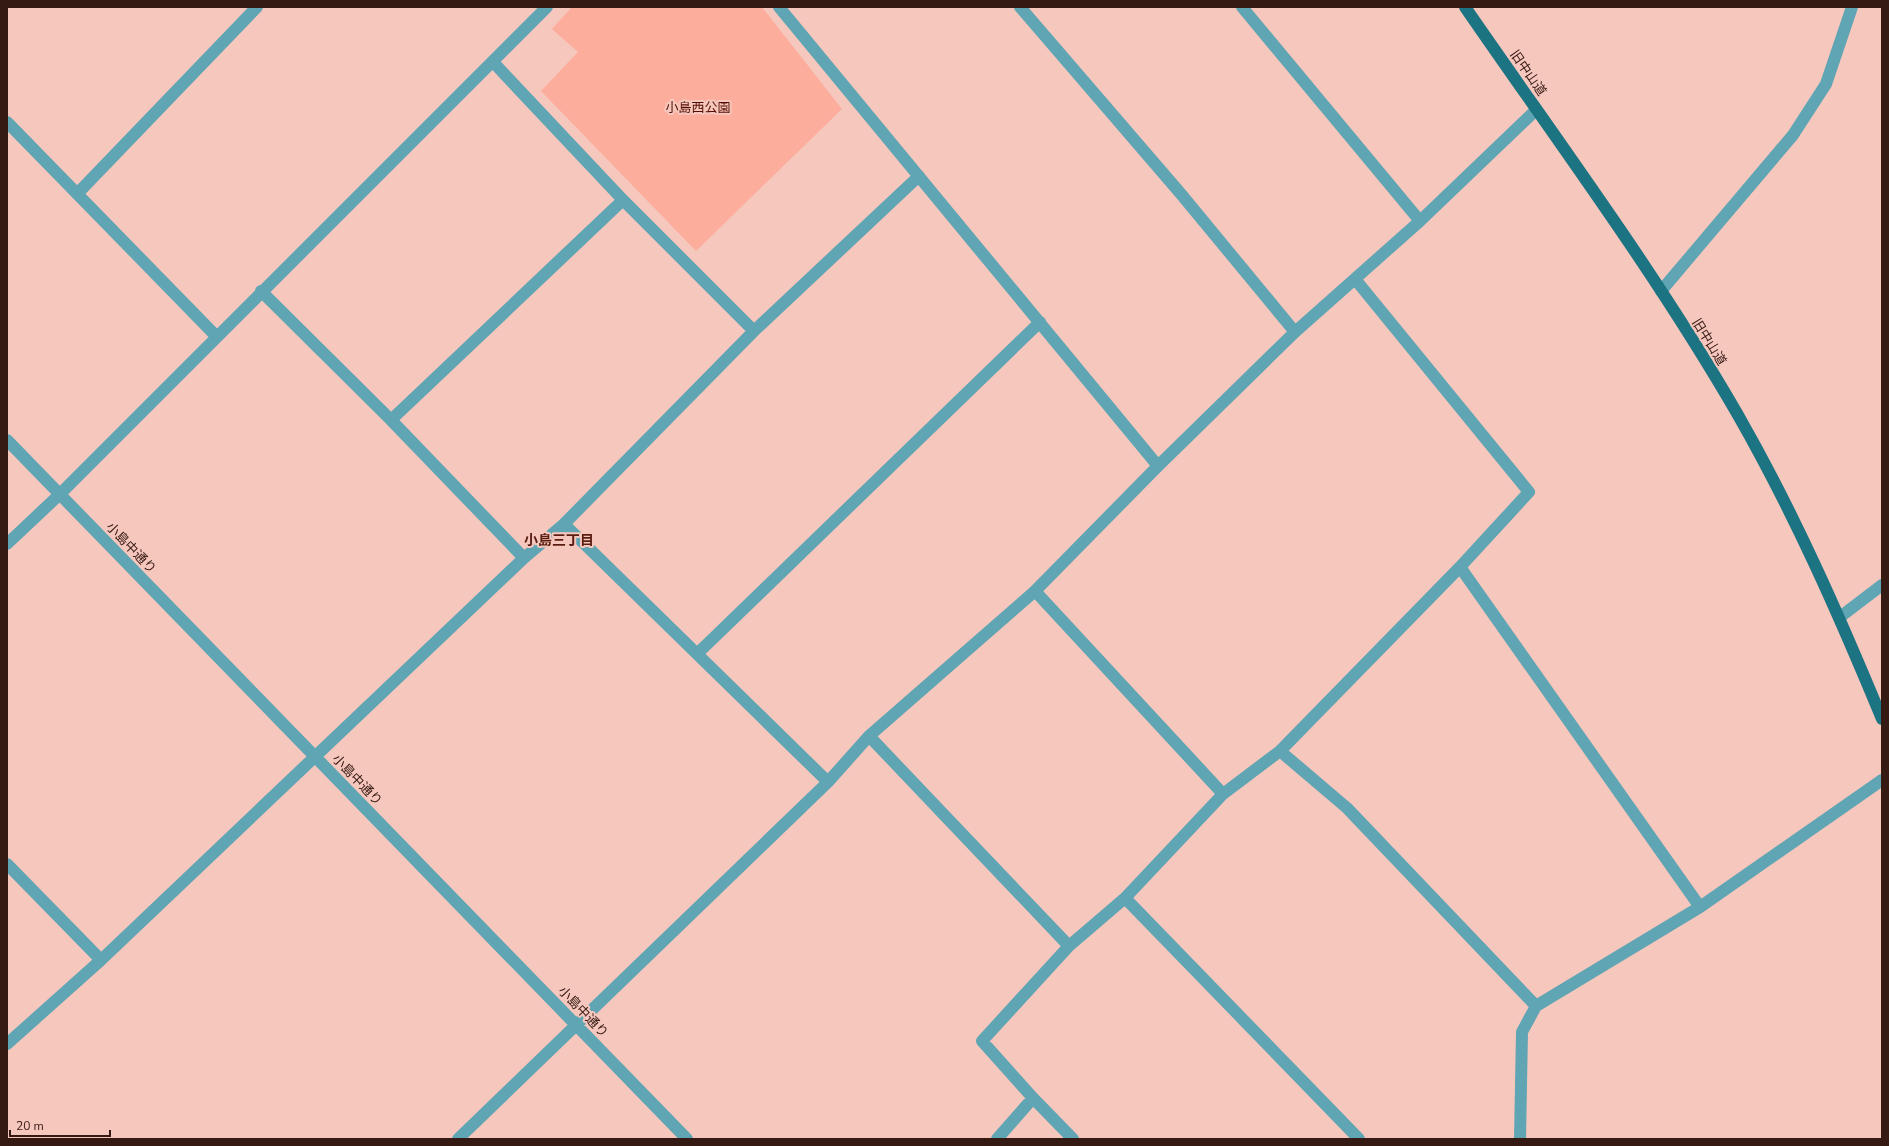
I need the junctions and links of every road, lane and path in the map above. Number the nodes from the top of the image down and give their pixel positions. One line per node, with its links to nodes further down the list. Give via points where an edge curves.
1 (257, 7): 12 (street)
2 (547, 7): 8 (street)
3 (779, 7): 11 (street)
4 (1020, 7): 20 (street)
5 (1242, 7): 14 (street)
6 (1465, 7): 9 (main road, 旧中山道)
7 (1852, 7): 17 (street, via 1826,84 1793,135)
8 (493, 62): 13 (street); 16 (street)
9 (1536, 110): 14 (street); 17 (main road, 旧中山道, via 1612,216)
10 (7, 122): 12 (street)
11 (919, 176): 18 (street); 19 (street)
12 (78, 194): 21 (street)
13 (623, 200): 19 (street); 22 (street)
14 (1420, 221): 15 (street)
15 (1355, 279): 20 (street); 29 (street, via 1528,492)
16 (261, 291): 21 (street); 22 (street)
17 (1661, 291): 32 (main road, 旧中山道, via 1738,414 1795,521)
18 (1040, 322): 24 (street); 33 (street)
19 (754, 331): 26 (street)
20 (1295, 332): 24 (street)
21 (217, 337): 25 (street)
22 (391, 420): 28 (street)
23 (7, 440): 25 (street, 小島中通り)
24 (1158, 466): 31 (street)
25 (60, 494): 27 (street); 37 (street, 小島中通り)
26 (564, 524): 28 (street); 33 (street)
27 (7, 544)
28 (524, 558): 37 (street)
29 (1460, 567): 36 (street); 43 (street)
30 (1882, 585): 32 (street)
31 (1036, 591): 35 (street); 40 (street)
32 (1840, 617): 34 (main road, 旧中山道)
33 (698, 653): 39 (street)
34 (1882, 719)
35 (869, 736): 39 (street); 44 (street)
36 (1280, 751): 40 (street); 46 (street, via 1347,808)
37 (314, 757): 45 (street); 47 (street, 小島中通り)
38 (1882, 780): 43 (street)
39 (828, 782): 47 (street)
40 (1224, 794): 42 (street)
41 (7, 864): 45 (street)
42 (1126, 898): 44 (street); 54 (street)
43 (1700, 907): 46 (street)
44 (1069, 946): 49 (street, via 982,1041)
45 (101, 960): 48 (street)
46 (1536, 1006): 55 (street, via 1522,1032)
47 (576, 1025): 50 (street); 51 (street, 小島中通り)
48 (7, 1044)
49 (1033, 1098): 52 (street); 53 (street)
50 (458, 1139)
51 (688, 1139)
52 (997, 1139)
53 (1073, 1139)
54 (1359, 1139)
55 (1520, 1139)

